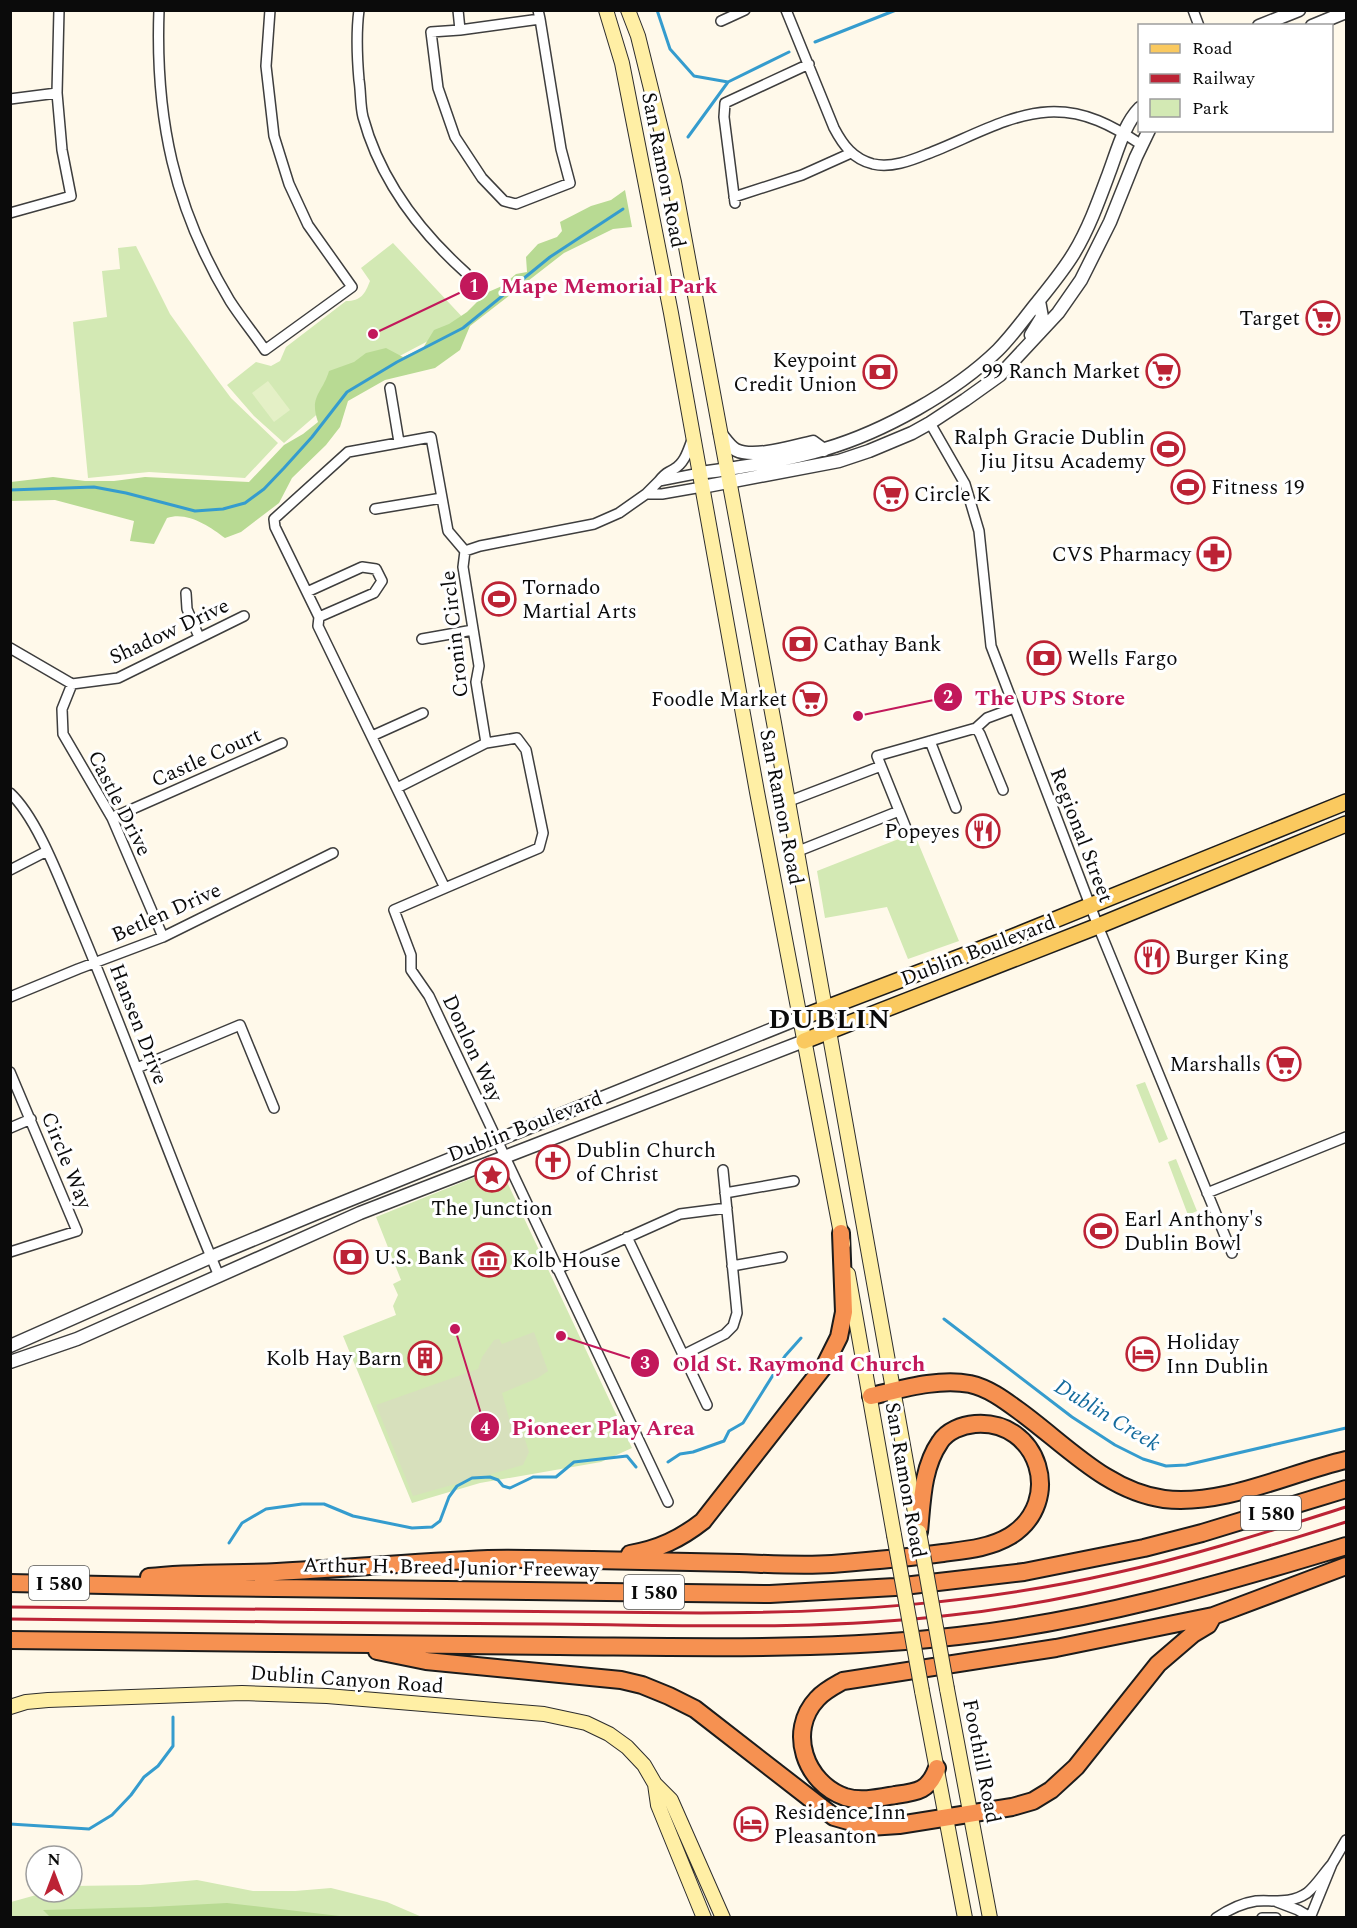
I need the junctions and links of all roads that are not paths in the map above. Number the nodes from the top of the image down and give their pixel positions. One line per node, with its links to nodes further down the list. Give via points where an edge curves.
1 (59, 10): 18 (street)
2 (159, 10): 3 (street, via 161,107 179,190 194,231 230,301 265,350 352,287 308,225 277,145 266,66)
3 (270, 10)
4 (360, 10): 26 (street, via 358,63 363,115 377,158 406,210)
5 (458, 10): 16 (street)
6 (606, 10): 32 (main road, San Ramon Road, via 624,73)
7 (628, 10): 31 (main road, San Ramon Road, via 668,154)
8 (745, 10): 13 (street)
9 (786, 10): 17 (street)
10 (1299, 10): 14 (street)
11 (1347, 12): 15 (street)
12 (539, 15): 16 (street); 16 (street, via 570,183 516,204 504,201 482,178 455,137 438,88 431,32)
13 (721, 21)
14 (1264, 24)
15 (1317, 24)
16 (460, 30)
17 (809, 64): 24 (street, via 834,128); 24 (street, via 725,103 734,200)
18 (57, 93): 19 (street); 25 (street, via 71,196)
19 (10, 99)
20 (1138, 110): 22 (street)
21 (1148, 132): 23 (street)
22 (1125, 134): 23 (street); 24 (street, via 1099,120 1052,112 1015,118 940,150 889,166 873,164); 27 (street, via 1098,205 1074,253)
23 (1142, 146): 28 (street, via 1081,280 1058,313)
24 (851, 153)
25 (10, 213)
26 (466, 273)
27 (1039, 301): 28 (street, via 1042,317); 34 (street, via 1000,348 961,380 869,433)
28 (1022, 352): 30 (street, via 1000,375)
29 (390, 388): 33 (street)
30 (930, 423): 35 (street, via 839,461); 51 (street, Regional Street, via 965,484 975,516 991,646)
31 (720, 433): 34 (street, via 731,447 743,452 758,453 813,442); 35 (main road, San Ramon Road)
32 (693, 438): 36 (main road, San Ramon Road); 37 (street, via 681,464)
33 (399, 442): 39 (street, Cronin Circle, via 431,436); 42 (street, Cronin Circle, via 348,452 274,519)
34 (824, 450): 35 (street)
35 (727, 476): 36 (street); 62 (main road, San Ramon Road)
36 (701, 480): 37 (street); 38 (street, via 662,494); 80 (main road, San Ramon Road)
37 (659, 481): 38 (street)
38 (646, 494): 41 (street, via 614,516 594,524)
39 (442, 498): 40 (street); 41 (street, Cronin Circle, via 448,531)
40 (375, 509)
41 (465, 551): 46 (street, Cronin Circle, via 463,567)
42 (307, 592): 45 (street, Cronin Circle); 45 (street, via 363,567 376,569 382,581 374,592)
43 (186, 593): 47 (street, via 187,609)
44 (244, 616): 47 (street, Shadow Drive)
45 (319, 617): 54 (street, Cronin Circle, via 318,626)
46 (473, 630): 48 (street); 57 (street, Cronin Circle)
47 (199, 637): 50 (street, Shadow Drive, via 118,678)
48 (422, 639)
49 (10, 648): 50 (street)
50 (72, 684): 66 (street, Castle Drive, via 62,709 63,734)
51 (1014, 708): 53 (street, via 987,718); 74 (street, Regional Street)
52 (423, 712): 54 (street)
53 (976, 728): 55 (street); 60 (street)
54 (372, 736): 59 (street, Cronin Circle)
55 (930, 741): 58 (street, via 877,756); 64 (street)
56 (282, 743): 66 (street, Castle Court)
57 (486, 743): 59 (street); 73 (street, via 517,738 526,750 543,833 539,848)
58 (881, 766): 62 (street); 65 (street)
59 (397, 788): 73 (street, Cronin Circle)
60 (1003, 790)
61 (10, 793): 69 (street, Hansen Drive, via 19,801)
62 (787, 802): 70 (main road, San Ramon Road)
63 (1347, 802): 74 (main road, Dublin Boulevard)
64 (956, 808)
65 (899, 812): 68 (street); 70 (street)
66 (112, 818): 76 (street, Castle Drive)
67 (1347, 824): 75 (main road, Dublin Boulevard)
68 (906, 828)
69 (47, 851): 72 (street); 77 (street, Hansen Drive)
70 (796, 852): 79 (main road, San Ramon Road)
71 (333, 854): 76 (street, Betlen Drive)
72 (10, 870)
73 (445, 888): 89 (street, Donlon Way, via 394,910 411,955 411,970 429,996)
74 (1090, 905): 75 (street, Regional Street); 79 (main road, Dublin Boulevard)
75 (1098, 926): 81 (main road, Dublin Boulevard); 94 (street, Regional Street)
76 (163, 938): 77 (street, Betlen Drive)
77 (95, 962): 78 (street, Betlen Drive); 83 (street, Hansen Drive)
78 (10, 997)
79 (825, 1008): 80 (main road, Dublin Boulevard); 81 (main road, San Ramon Road)
80 (800, 1018): 82 (main road, San Ramon Road); 89 (street, Dublin Boulevard)
81 (829, 1031): 82 (main road, Dublin Boulevard); 110 (main road, San Ramon Road)
82 (804, 1041): 90 (street, Dublin Boulevard); 98 (main road, San Ramon Road)
83 (136, 1068): 85 (street, via 240,1025); 102 (street, Hansen Drive)
84 (10, 1072): 86 (street, Circle Way)
85 (274, 1108)
86 (32, 1119): 87 (street); 100 (street, Circle Way, via 77,1231)
87 (10, 1128)
88 (1347, 1137): 94 (street)
89 (497, 1141): 90 (street, Donlon Way); 95 (street, Dublin Boulevard)
90 (504, 1156): 97 (street, Dublin Boulevard); 105 (street, Donlon Way)
91 (723, 1170): 93 (street)
92 (794, 1181): 93 (street)
93 (725, 1193): 96 (street)
94 (1207, 1193): 101 (street, Regional Street)
95 (349, 1200): 97 (street, Dublin Boulevard, via 345,1210 320,1221); 102 (street, Dublin Boulevard)
96 (727, 1208): 99 (street, via 680,1214); 104 (street)
97 (321, 1229): 106 (street, Dublin Boulevard)
98 (841, 1233): 111 (main road, San Ramon Road); 118 (highway, via 844,1304 839,1337 819,1373 725,1495 703,1521 667,1544)
99 (627, 1237): 105 (street); 108 (street)
100 (10, 1252)
101 (1232, 1253)
102 (211, 1257): 106 (street, Hansen Drive); 107 (street, Dublin Boulevard)
103 (782, 1257): 104 (street)
104 (732, 1266): 108 (street, via 737,1313 733,1326)
105 (557, 1269): 115 (street, Donlon Way)
106 (219, 1276): 109 (street, Dublin Boulevard, via 77,1339)
107 (10, 1346)
108 (683, 1355): 112 (street)
109 (10, 1362)
110 (894, 1391): 111 (highway); 113 (highway, via 952,1382 988,1390 1106,1477 1124,1487 1165,1499 1188,1500 1233,1493); 116 (main road, San Ramon Road)
111 (871, 1396): 127 (main road, San Ramon Road, bridge)
112 (707, 1405)
113 (1347, 1460)
114 (1347, 1489): 121 (highway, Arthur H. Breed Junior Freeway / I 580, via 1144,1548 1024,1572 895,1587 770,1594)
115 (668, 1502)
116 (919, 1532): 118 (highway, via 929,1465 940,1441 952,1430 968,1424 1000,1426 1026,1444 1039,1472 1040,1487 1033,1513 1024,1525 996,1543 973,1549 824,1564); 122 (main road, San Ramon Road, bridge)
117 (1347, 1546): 125 (highway, I 580, via 1138,1605 1021,1628 896,1642 768,1647)
118 (585, 1560): 121 (highway, via 490,1559 183,1574)
119 (1347, 1566): 123 (highway)
120 (10, 1583): 121 (highway, Arthur H. Breed Junior Freeway / I 580)
121 (108, 1584)
122 (933, 1611): 129 (main road, Foothill Road, bridge)
123 (1214, 1616): 127 (highway, via 1056,1648 843,1681 816,1699 808,1712 802,1741 810,1768 830,1790 846,1797 870,1799 924,1789); 129 (highway, via 1158,1664 1076,1767 1051,1790 1033,1801)
124 (10, 1641): 125 (highway, I 580)
125 (352, 1644): 130 (highway, via 417,1659 598,1676 642,1685 695,1709 834,1816 869,1827)
126 (10, 1707): 128 (main road, Dublin Canyon Road, via 48,1700 242,1693 544,1714 586,1723 609,1734 644,1765)
127 (937, 1768): 130 (main road)
128 (655, 1784): 134 (main road, Dublin Canyon Road, via 658,1804); 135 (main road, Dublin Canyon Road, via 671,1800)
129 (971, 1814): 130 (highway); 137 (main road, Foothill Road)
130 (947, 1818): 136 (main road)
131 (1347, 1840): 132 (street)
132 (1332, 1864): 133 (street, via 1308,1892); 141 (street)
133 (1277, 1902): 138 (street, via 1254,1901); 141 (street)
134 (704, 1917)
135 (723, 1917)
136 (965, 1917)
137 (990, 1917)
138 (1216, 1917)
139 (1262, 1917): 140 (street)
140 (1276, 1917)
141 (1310, 1917)

